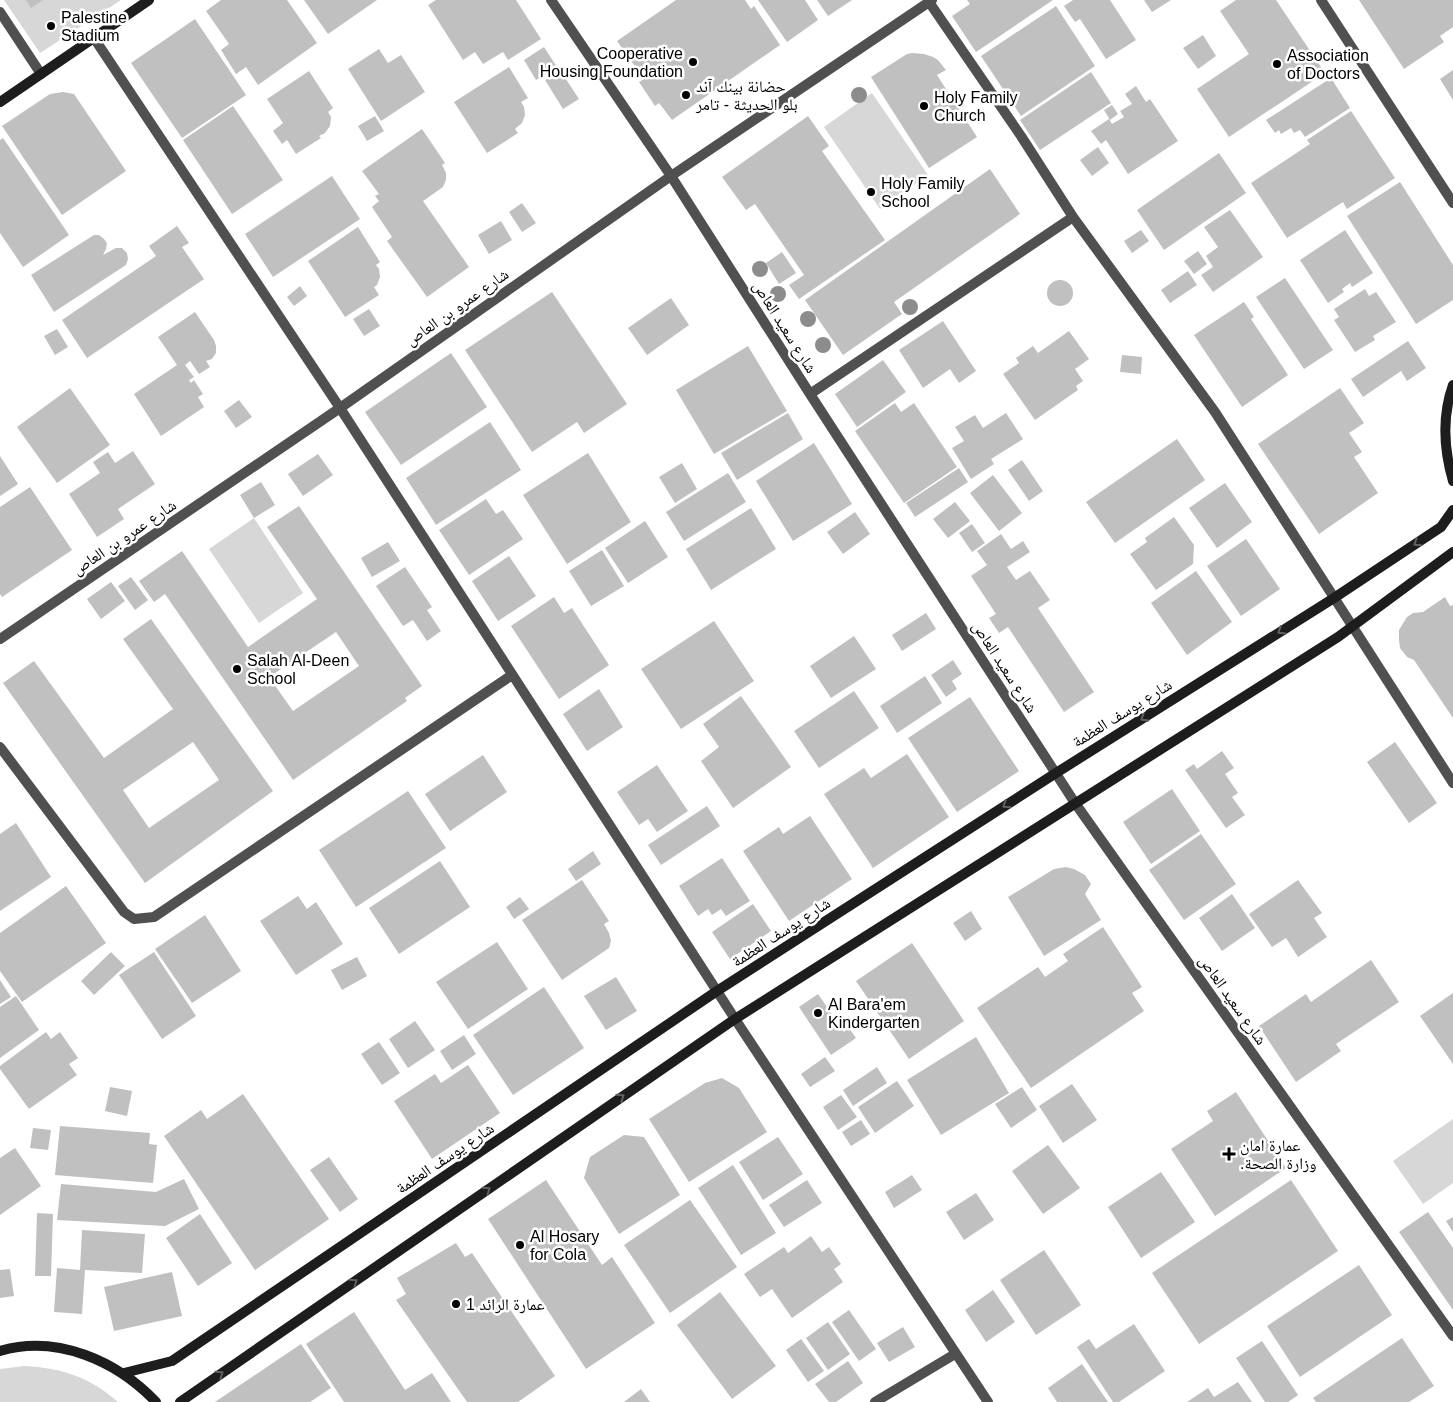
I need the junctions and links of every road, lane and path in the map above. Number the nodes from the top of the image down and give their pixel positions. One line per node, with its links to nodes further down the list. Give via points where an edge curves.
1 (149, 0): 6 (street)
2 (551, 0): 9 (street, شارع سعيد العاص)
3 (1321, 0): 10 (street)
4 (930, 1): 9 (street, شارع عمرو بن العاص); 11 (street)
5 (0, 12): 7 (street)
6 (94, 38): 7 (street); 14 (street)
7 (41, 74): 8 (street)
8 (0, 102)
9 (671, 176): 13 (street, شارع سعيد العاص); 14 (street, شارع عمرو بن العاص)
10 (1453, 204)
11 (1073, 217): 13 (street); 18 (street, via 1215,412)
12 (1453, 385): 15 (street, via 1445,427)
13 (810, 394): 23 (street, شارع سعيد العاص)
14 (340, 408): 20 (street, شارع عمرو بن العاص); 21 (street)
15 (1453, 482)
16 (1453, 510): 18 (street, شارع يوسف العظمة, one-way to 18, via 1441,527)
17 (1453, 552): 19 (street)
18 (1334, 598): 19 (street); 23 (street, شارع يوسف العظمة, one-way to 23)
19 (1353, 625): 24 (street); 25 (street)
20 (0, 639)
21 (512, 675): 22 (street, via 154,917 134,919 124,912); 26 (street)
22 (0, 747)
23 (1056, 773): 25 (street, شارع سعيد العاص); 26 (street, شارع يوسف العظمة, one-way to 26)
24 (1453, 783)
25 (1075, 803): 27 (street); 28 (street, شارع سعيد العاص)
26 (717, 991): 27 (street); 31 (street, شارع يوسف العظمة, via 172,1361)
27 (735, 1019): 30 (street); 33 (street, one-way to 27)
28 (1453, 1336)
29 (0, 1351): 31 (street, via 29,1346 79,1352)
30 (955, 1354): 34 (street); 35 (street)
31 (124, 1373): 32 (street)
32 (156, 1402)
33 (180, 1402)
34 (875, 1402)
35 (988, 1402)

